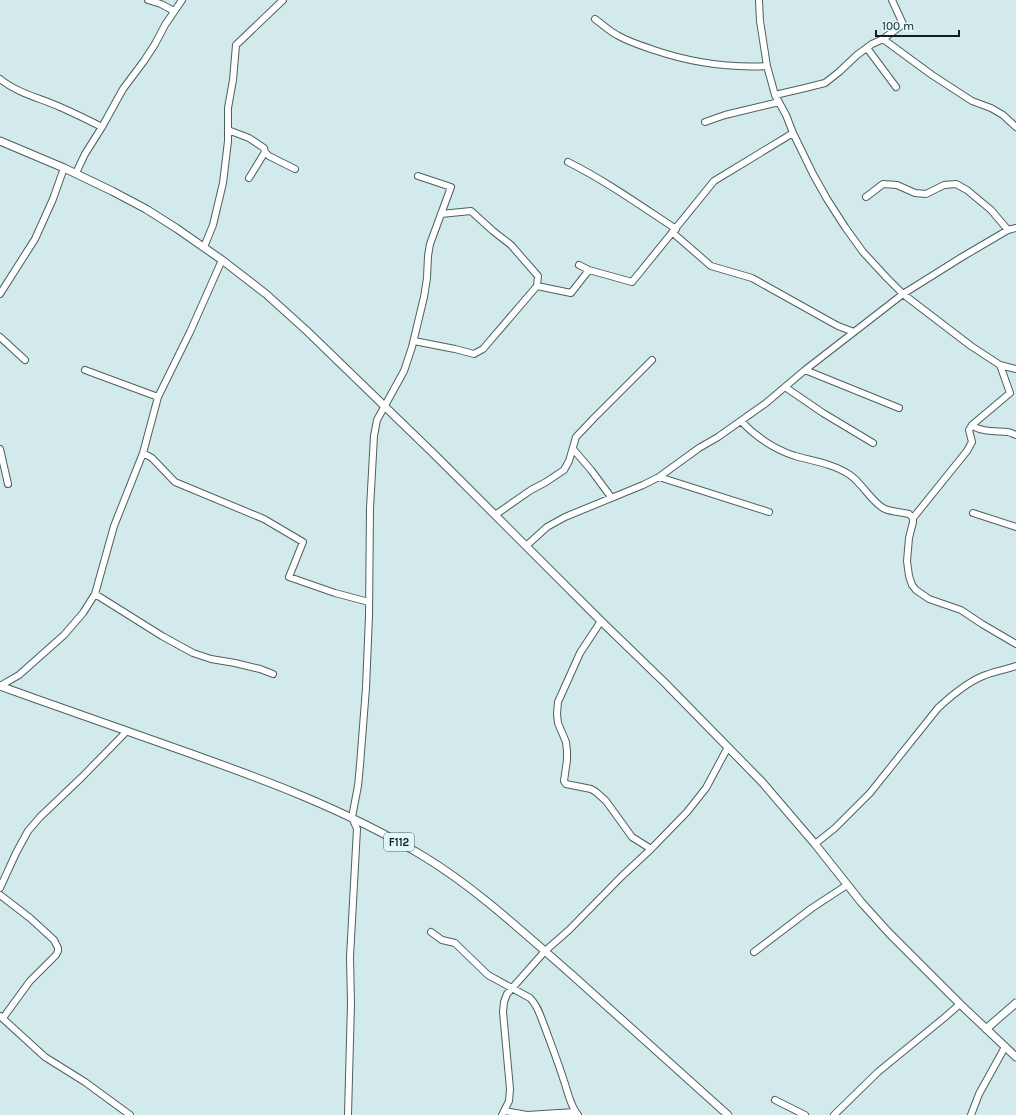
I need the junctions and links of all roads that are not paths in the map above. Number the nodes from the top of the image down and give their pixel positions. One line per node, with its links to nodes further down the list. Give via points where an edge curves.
1 (148, 0): 6 (street)
2 (182, 0): 6 (street)
3 (283, 0): 18 (street, via 236,45 228,108)
4 (759, 0): 10 (street)
5 (892, 0): 8 (street, via 903,24)
6 (174, 11): 16 (street, via 144,61 123,89)
7 (595, 19): 10 (street, via 616,35 671,56 727,66)
8 (883, 39): 9 (street); 17 (street, via 932,75 972,101 991,108)
9 (867, 48): 12 (street); 13 (street, via 825,83)
10 (767, 66): 13 (street)
11 (0, 79): 16 (street, via 29,95)
12 (896, 88)
13 (775, 95): 14 (street)
14 (779, 102): 15 (street, via 725,114); 19 (street)
15 (704, 122)
16 (102, 127): 25 (street)
17 (1016, 127)
18 (228, 130): 21 (street, via 249,138 264,148); 33 (street, via 223,183)
19 (794, 133): 32 (street, via 714,181); 39 (street, via 813,174 845,227 863,252)
20 (0, 141): 23 (main road)
21 (265, 152): 24 (street); 27 (street)
22 (568, 162): 32 (street, via 615,189)
23 (64, 168): 25 (main road); 38 (street, via 35,239)
24 (295, 169)
25 (76, 173): 33 (main road, via 146,210)
26 (418, 176): 29 (street, via 451,186)
27 (249, 178)
28 (866, 197): 31 (street, via 883,184 897,185 915,193 926,194 944,184 956,184 991,210)
29 (441, 214): 37 (street, via 471,211 511,245 538,276); 42 (street, via 430,244 424,297)
30 (1016, 228): 31 (street)
31 (1008, 230): 39 (street)
32 (674, 231): 36 (street, via 632,282); 40 (street, via 711,266 752,278 838,326)
33 (204, 247): 34 (main road)
34 (222, 260): 50 (street); 51 (main road, via 266,294)
35 (579, 265): 36 (street)
36 (589, 270): 37 (street, via 571,293)
37 (537, 286): 42 (street, via 483,349 474,354)
38 (1, 292)
39 (903, 294): 40 (street); 45 (street)
40 (854, 332): 48 (street)
41 (0, 337): 43 (street)
42 (414, 341): 51 (street, via 404,371)
43 (25, 360)
44 (652, 360): 58 (street, via 576,437)
45 (1000, 365): 46 (street); 54 (street, via 1010,393)
46 (1016, 369)
47 (85, 370): 50 (street)
48 (805, 370): 49 (street); 52 (street)
49 (785, 387): 53 (street); 56 (street)
50 (158, 397): 59 (street)
51 (385, 406): 65 (main road); 70 (street, via 377,420 374,436)
52 (899, 408)
53 (741, 421): 60 (street); 66 (street, via 761,439 774,446 793,455 841,469 860,484 881,508 909,514)
54 (972, 425): 55 (street, via 975,428); 66 (street, via 969,430 972,442 967,451)
55 (1016, 435)
56 (873, 443)
57 (0, 449): 61 (street)
58 (573, 450): 62 (street); 65 (street, via 564,470)
59 (143, 453): 69 (street, via 114,526); 70 (street, via 152,458 175,482 264,519 303,542 289,577)
60 (659, 477): 62 (street); 63 (street)
61 (8, 484)
62 (611, 497): 68 (street, via 565,516 547,527)
63 (769, 512)
64 (974, 513): 67 (street)
65 (495, 515): 68 (main road)
66 (913, 518): 72 (street, via 907,555 909,576 916,590 929,599 961,610)
67 (1016, 527)
68 (526, 546): 71 (main road)
69 (95, 594): 74 (street, via 193,653); 75 (street, via 64,635 18,675)
70 (369, 602): 78 (street, via 360,765)
71 (601, 622): 77 (main road); 80 (street, via 580,653 558,702 558,723 567,751 564,781 566,784 596,792 606,801 632,837)
72 (1016, 644)
73 (1016, 666): 79 (street, via 984,675 948,699 870,793)
74 (273, 674)
75 (0, 686): 76 (main road, F112)
76 (126, 731): 78 (main road, F112, via 228,766); 82 (street, via 28,831)
77 (728, 747): 79 (main road); 80 (street, via 706,788)
78 (352, 817): 85 (main road, F112, via 425,857 476,893); 98 (street, via 357,829 350,957)
79 (815, 844): 81 (main road)
80 (651, 849): 85 (street)
81 (847, 885): 86 (street); 89 (main road, via 889,933)
82 (0, 888)
83 (0, 895): 90 (street, via 30,918 54,940 58,948 56,955 30,981)
84 (431, 932): 87 (street, via 442,940 455,943 488,976)
85 (545, 951): 87 (street); 99 (main road, F112)
86 (754, 952)
87 (512, 988): 95 (street, via 504,1002 503,1012 510,1089 509,1101); 96 (street, via 530,998 538,1009)
88 (1016, 1003): 91 (main road)
89 (960, 1004): 91 (main road); 101 (street, via 878,1072)
90 (1, 1017): 97 (street, via 41,1054)
91 (986, 1029): 92 (main road)
92 (1005, 1047): 93 (main road); 102 (street, via 979,1094)
93 (1016, 1057)
94 (775, 1100): 100 (street)
95 (503, 1113): 96 (street)
96 (577, 1114)
97 (130, 1115)
98 (348, 1115)
99 (728, 1115)
100 (805, 1115)
101 (834, 1115)
102 (971, 1115)

